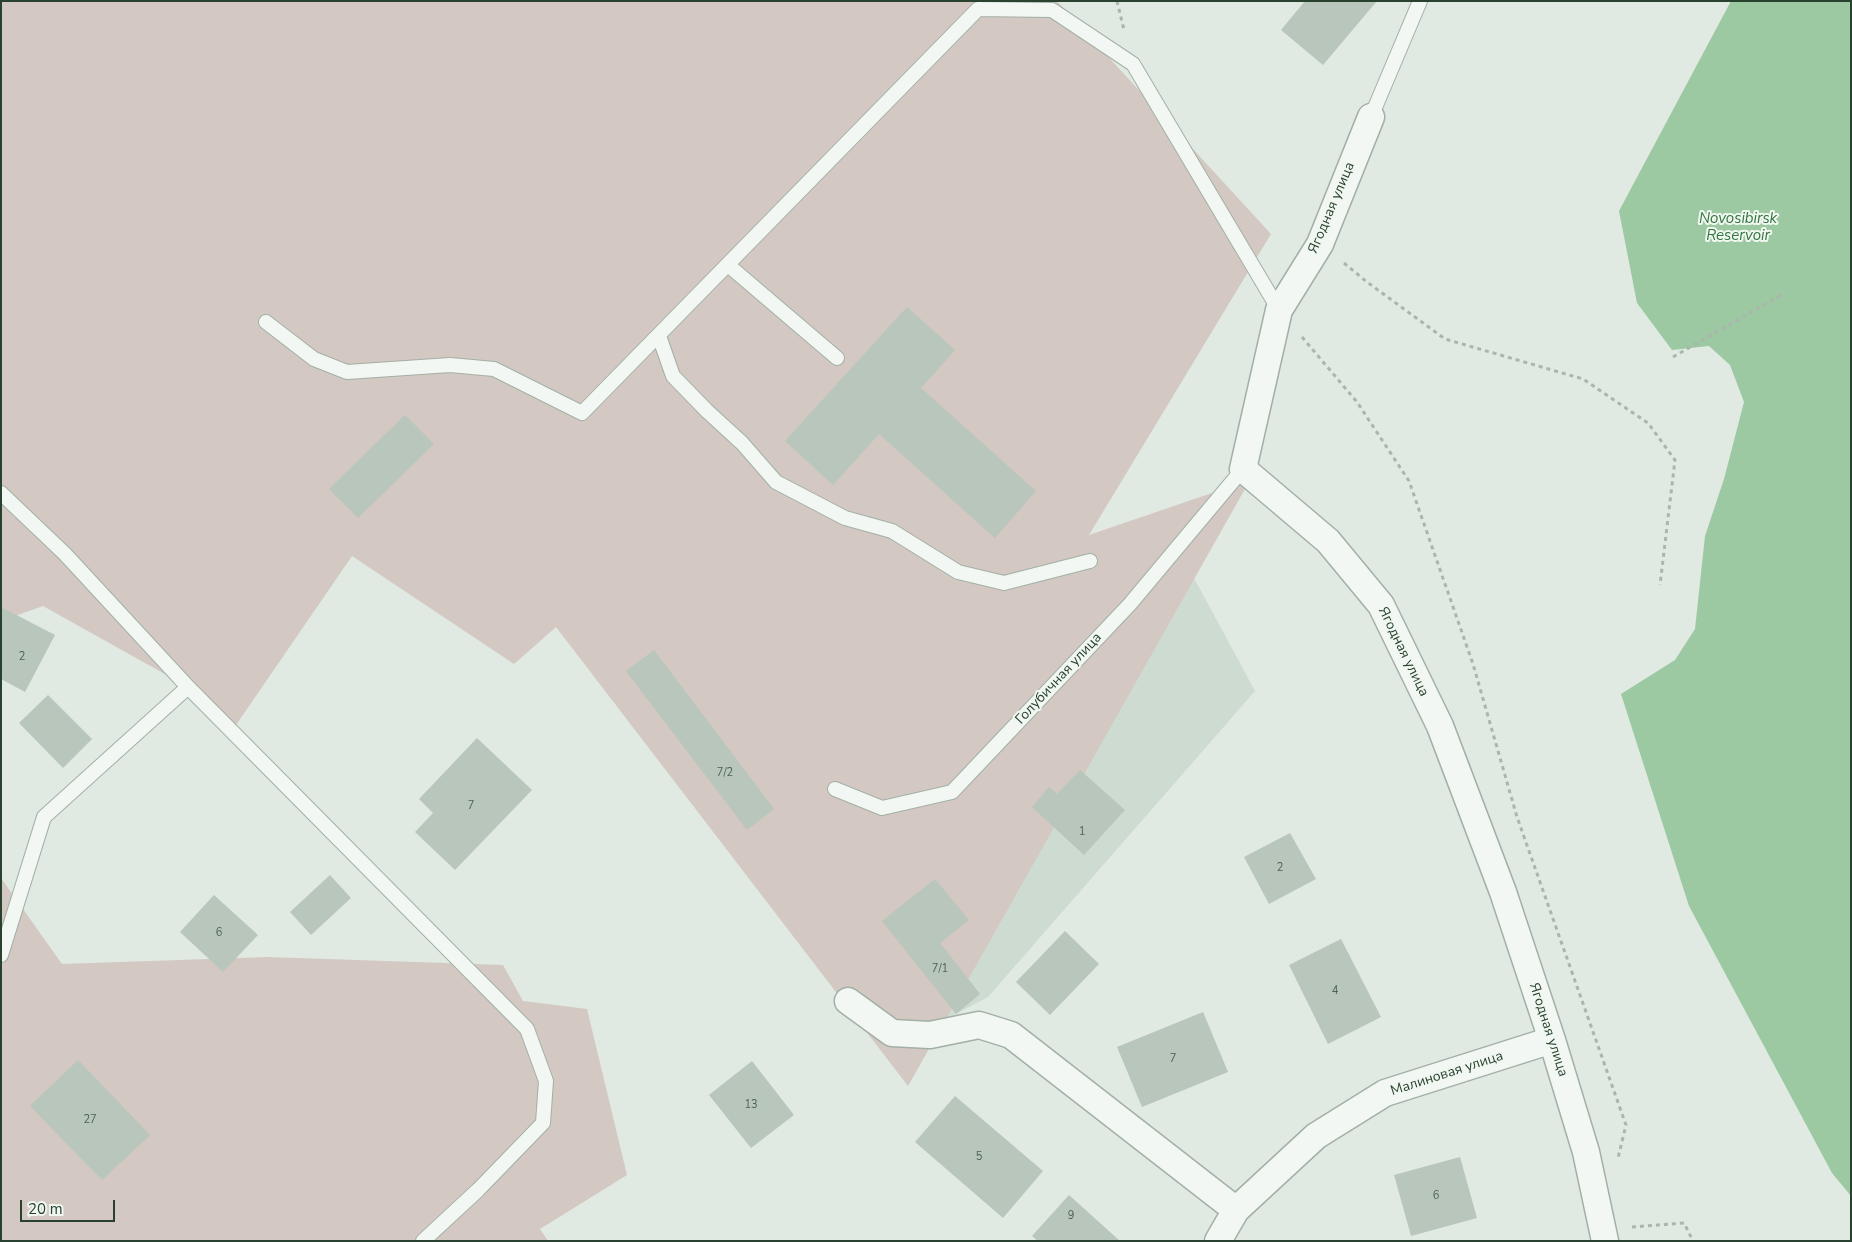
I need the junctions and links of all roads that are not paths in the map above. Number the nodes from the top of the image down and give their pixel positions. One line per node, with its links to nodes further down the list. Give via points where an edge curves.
1 (1420, 1): 2 (lane)
2 (1371, 117): 4 (street, Ягодная улица, via 1320,244)
3 (728, 266): 4 (lane, via 978,9 1052,10 1133,64); 6 (lane); 7 (lane)
4 (1279, 310): 8 (street, Ягодная улица)
5 (266, 322): 6 (lane, via 314,359 347,372 450,365 494,369 582,413)
6 (659, 336): 10 (lane, via 673,376 742,442 776,482 844,518 892,531 958,572 1004,583)
7 (837, 358)
8 (1243, 470): 12 (lane, Голубичная улица, via 1130,604 952,792 882,808); 15 (street, Ягодная улица, via 1328,541 1381,605 1440,726 1503,892)
9 (1, 493): 11 (lane, via 65,554)
10 (1090, 561)
11 (188, 687): 13 (lane, via 44,817); 18 (lane, via 527,1029 546,1081 543,1123)
12 (835, 790)
13 (1, 955)
14 (848, 1001): 16 (street, via 892,1034 930,1035 979,1025 1011,1035)
15 (1552, 1040): 16 (street, Малиновая улица, via 1385,1094 1316,1136); 17 (street, Ягодная улица, via 1586,1152)
16 (1236, 1210): 19 (street, Малиновая улица)
17 (1603, 1234)
18 (424, 1241)
19 (1218, 1241)

